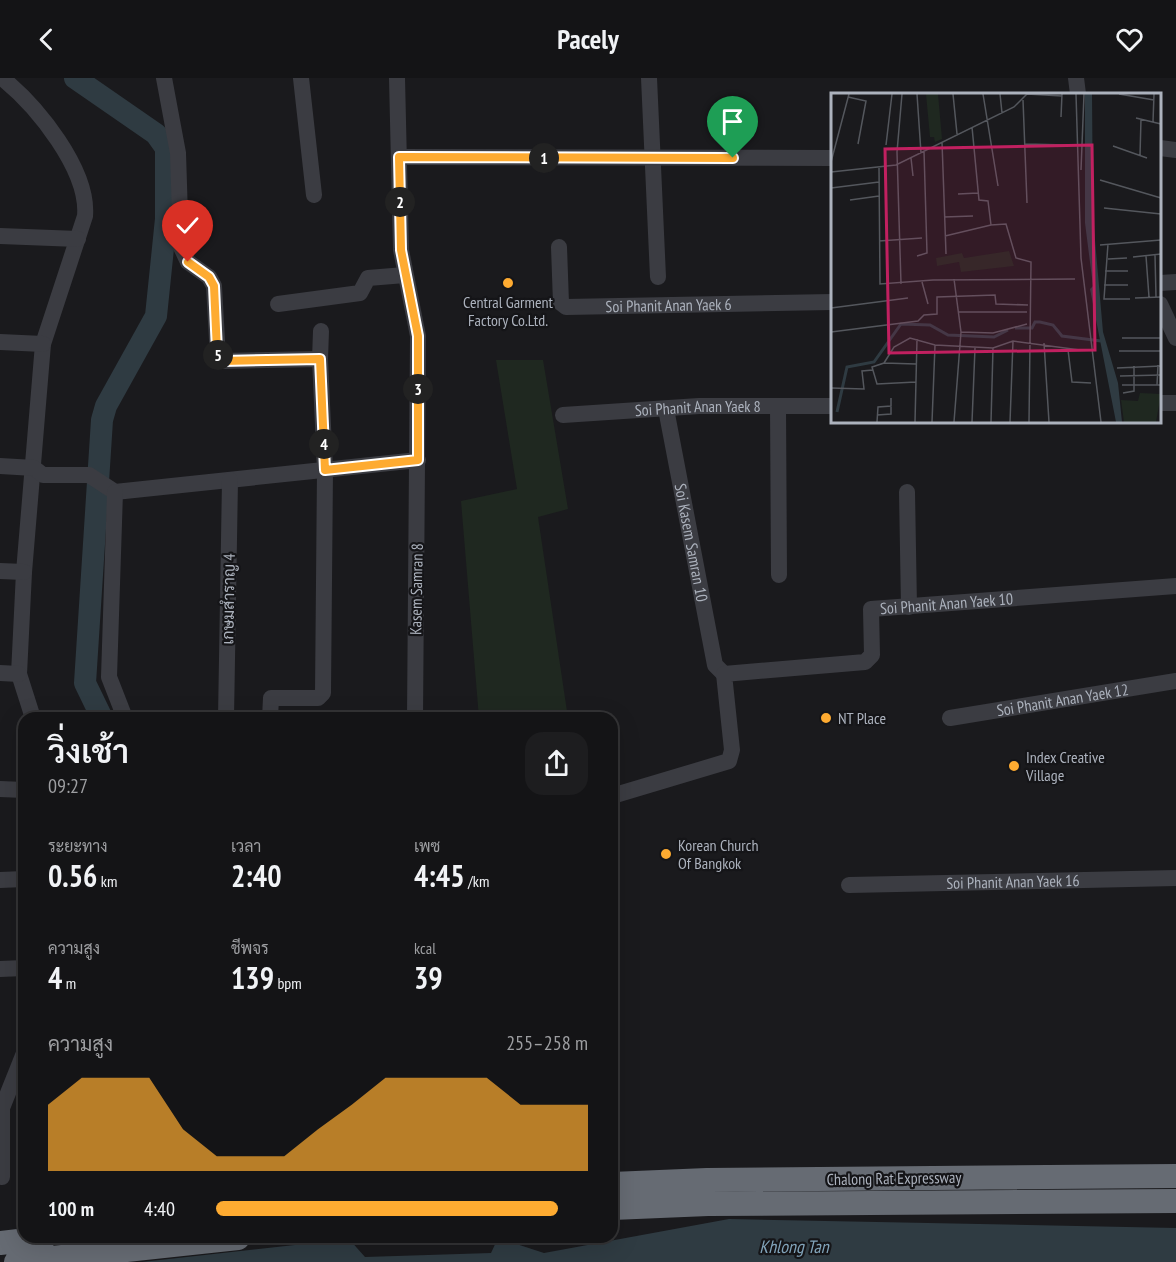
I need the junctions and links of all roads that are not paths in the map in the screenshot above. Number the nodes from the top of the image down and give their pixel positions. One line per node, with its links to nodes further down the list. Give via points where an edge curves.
1 (2, 78): 15 (street, via 37,110 72,165 86,200)
2 (164, 78): 28 (street, via 178,153 181,247 188,262 209,277 214,286 218,358)
3 (301, 78): 13 (street)
4 (397, 78): 10 (street, Kasem Samran 8)
5 (649, 78): 12 (street)
6 (1076, 78): 7 (street)
7 (1078, 93)
8 (1161, 148): 9 (street)
9 (1176, 150)
10 (399, 157): 12 (street); 17 (street, Kasem Samran 8)
11 (831, 158): 12 (street)
12 (654, 159): 18 (street)
13 (314, 195)
14 (0, 236): 15 (street)
15 (78, 239): 27 (street)
16 (559, 247): 21 (street, Soi Phanit Anan Yaek 6, via 561,303 566,307)
17 (405, 275): 22 (street, via 368,278 360,293); 35 (street, Kasem Samran 8, via 418,336)
18 (658, 277)
19 (1176, 282): 20 (street)
20 (1161, 283)
21 (831, 302)
22 (278, 304)
23 (1161, 306): 25 (street)
24 (321, 331): 28 (street)
25 (1176, 338)
26 (0, 342): 27 (street)
27 (43, 344): 37 (street)
28 (320, 359): 38 (street)
29 (1176, 403): 30 (street)
30 (1161, 404)
31 (778, 406): 32 (street, Soi Phanit Anan Yaek 8); 33 (street, Soi Phanit Anan Yaek 8); 44 (street)
32 (831, 406)
33 (666, 409): 34 (street, Soi Phanit Anan Yaek 8); 49 (street, Soi Kasem Samran 10, via 715,665)
34 (563, 415)
35 (418, 460): 38 (street); 55 (street, Kasem Samran 8)
36 (0, 466): 37 (street)
37 (34, 468): 40 (street, via 43,475 89,475); 43 (street)
38 (325, 470): 39 (street); 54 (street, via 322,693 318,698 272,698)
39 (230, 480): 40 (street); 53 (street, เกษมสำราญ 4)
40 (115, 492): 52 (street, via 109,677)
41 (907, 492): 46 (street)
42 (0, 571): 43 (street)
43 (24, 572): 48 (street)
44 (778, 575)
45 (1176, 586): 46 (street, Soi Phanit Anan Yaek 10)
46 (909, 607): 49 (street, Soi Phanit Anan Yaek 10, via 871,609 872,655 865,662)
47 (0, 673): 48 (street)
48 (19, 674): 51 (street)
49 (724, 674): 59 (street, via 732,750 729,761)
50 (1176, 681): 56 (street, Soi Phanit Anan Yaek 12)
51 (31, 712)
52 (123, 712)
53 (226, 712)
54 (271, 712)
55 (415, 712)
56 (950, 718)
57 (0, 789): 58 (street)
58 (18, 790)
59 (618, 794)
60 (1176, 878): 63 (street, Soi Phanit Anan Yaek 16)
61 (18, 879): 62 (street)
62 (0, 880)
63 (849, 885)
64 (18, 968): 65 (street)
65 (0, 969)
66 (18, 1067): 67 (street)
67 (1, 1108): 69 (street)
68 (1176, 1176): 70 (highway, Chalong Rat Expressway)
69 (2, 1177)
70 (618, 1184)
71 (1035, 1201): 72 (highway, Chalong Rat Expressway); 73 (highway, Chalong Rat Expressway); 74 (highway)
72 (1176, 1201)
73 (618, 1208)
74 (1176, 1214)
75 (18, 1241): 76 (highway)
76 (0, 1243)
77 (192, 1243): 78 (highway)
78 (16, 1262)

